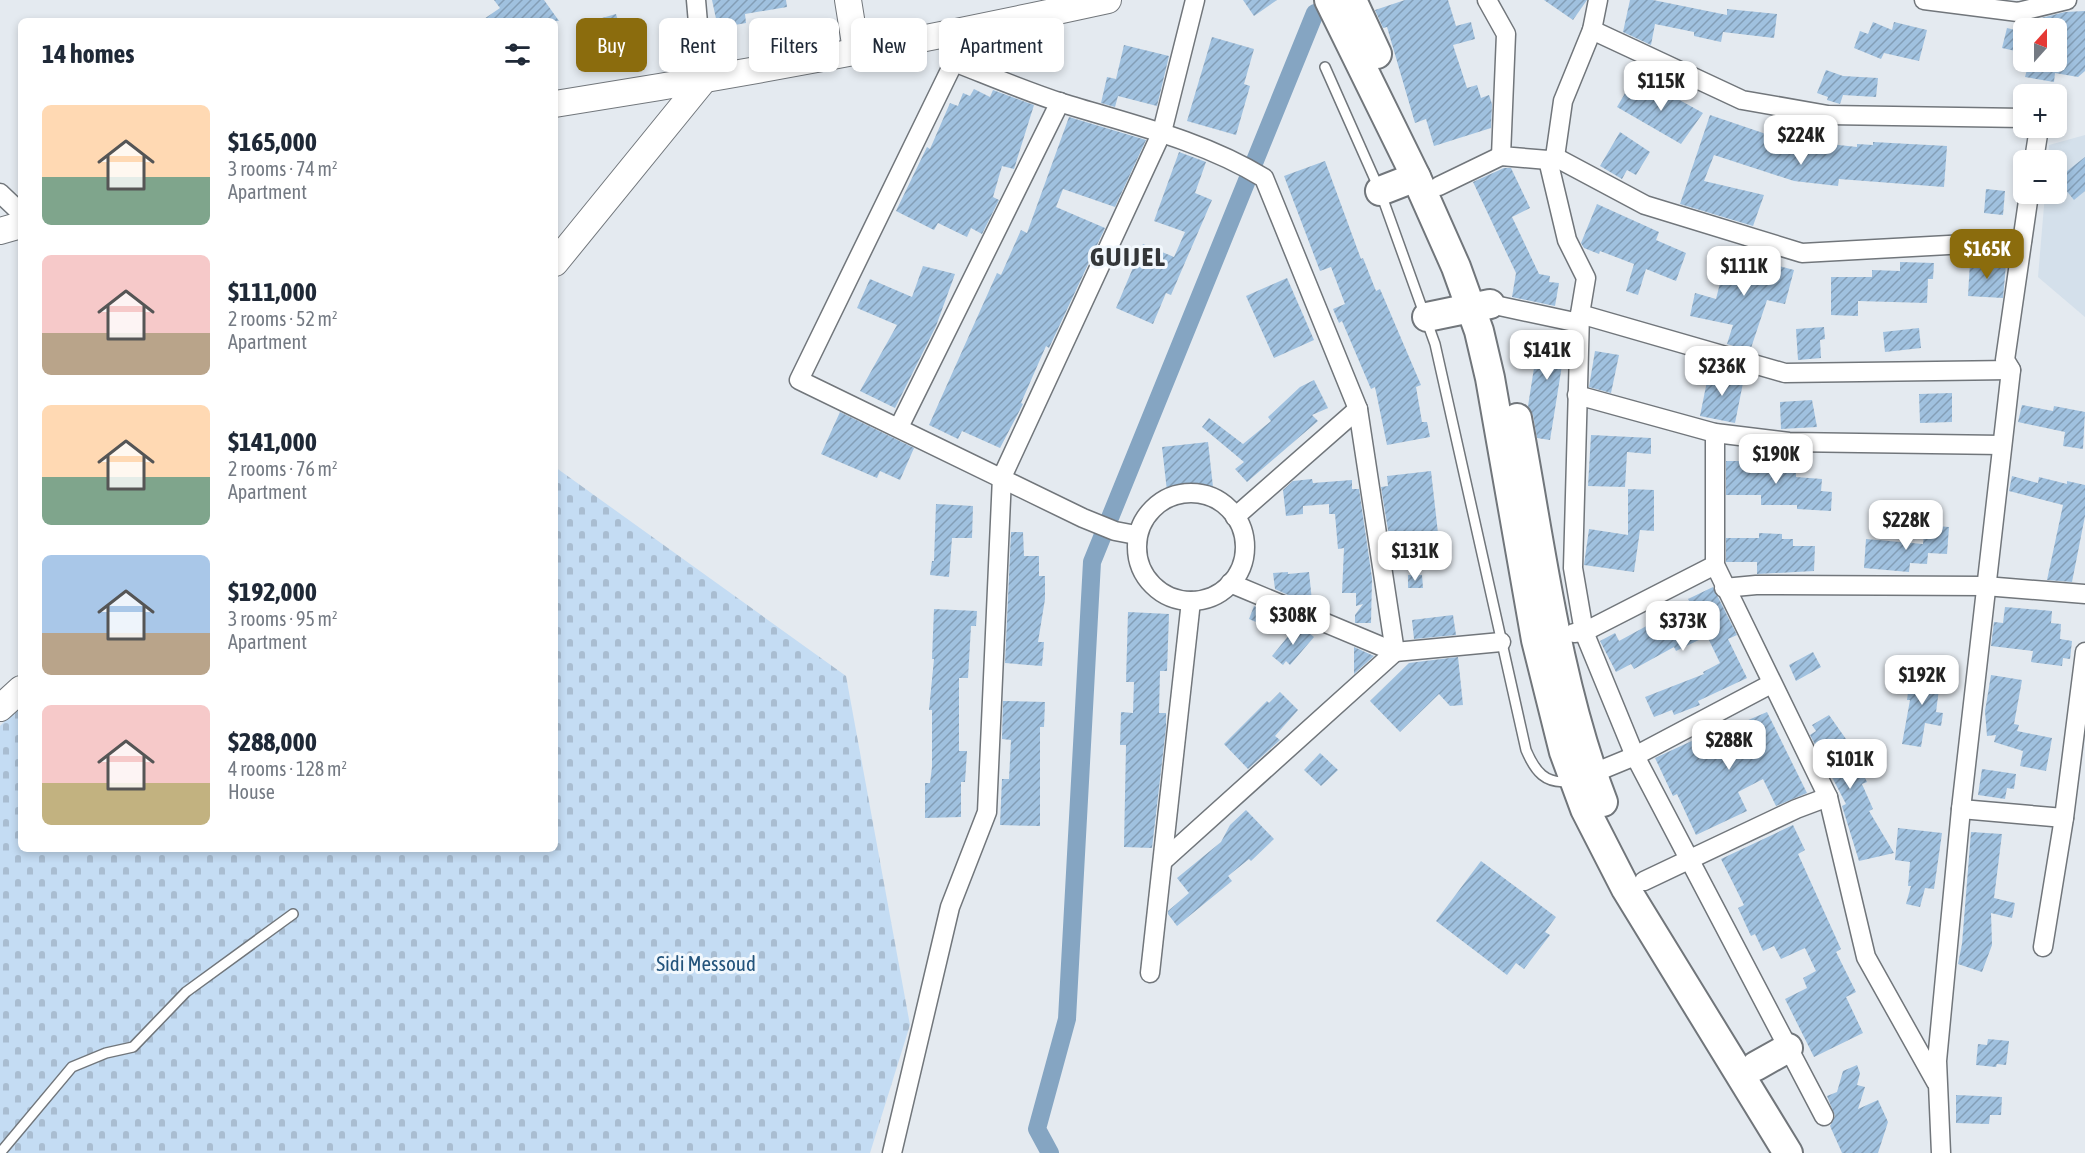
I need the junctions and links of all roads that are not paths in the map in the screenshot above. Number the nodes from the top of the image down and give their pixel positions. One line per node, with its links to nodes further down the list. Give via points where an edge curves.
1 (696, 0): 20 (street)
2 (848, 0): 14 (main road)
3 (1108, 0): 11 (main road)
4 (1196, 0): 24 (street)
5 (1329, 0): 27 (main road)
6 (1352, 0): 27 (main road)
7 (1487, 0): 25 (street, via 1506,34)
8 (1598, 0): 15 (street)
9 (1924, 0): 12 (street)
10 (2067, 0): 12 (street)
11 (1048, 6): 13 (main road)
12 (2017, 6)
13 (1009, 18)
14 (851, 19)
15 (1592, 30): 23 (street, via 1742,100 1828,115); 26 (street, via 1563,101)
16 (851, 51): 20 (main road)
17 (1325, 67): 28 (lane)
18 (949, 72): 42 (street, via 799,380)
19 (980, 72): 21 (street)
20 (703, 81): 22 (main road); 35 (main road)
21 (1060, 102): 24 (street); 42 (street)
22 (558, 104)
23 (2013, 118)
24 (1162, 132): 41 (street, via 1264,178); 45 (street)
25 (1501, 156): 26 (street); 27 (street)
26 (1552, 159): 34 (street, via 1645,205 1802,253); 38 (street, via 1567,240 1586,278)
27 (1427, 181): 28 (main road); 36 (main road)
28 (1380, 191): 37 (lane)
29 (0, 193): 31 (street)
30 (2028, 204): 34 (street)
31 (18, 210)
32 (18, 226): 33 (main road)
33 (0, 231)
34 (2022, 241): 39 (street, via 2005,360)
35 (558, 259)
36 (1481, 306): 37 (main road); 38 (street); 54 (main road, via 1509,373); 62 (main road, via 1536,640)
37 (1427, 317): 55 (lane)
38 (1580, 318): 39 (street, via 1785,373); 40 (street)
39 (2011, 370): 44 (street)
40 (1577, 395): 43 (street); 54 (street)
41 (1358, 409): 46 (street); 56 (street)
42 (899, 427): 45 (street)
43 (1715, 433): 44 (street, via 1789,442); 48 (street)
44 (2002, 445): 50 (street)
45 (1002, 477): 47 (street, via 1083,518); 77 (street, via 987,812 950,907)
46 (1235, 517): 47 (street, via 1215,498 1179,494 1162,501 1149,513); 49 (street, via 1245,541 1244,559)
47 (1136, 535): 53 (street, via 1139,562 1146,578 1159,591)
48 (1714, 565): 51 (street); 54 (street)
49 (1230, 583): 53 (street, via 1209,598); 56 (street)
50 (1985, 586): 51 (street); 52 (street); 64 (street)
51 (1724, 588): 58 (street)
52 (2085, 594)
53 (1191, 601): 67 (street)
54 (1571, 634): 61 (street); 62 (main road)
55 (1501, 642): 56 (street); 62 (lane, via 1530,759 1548,780 1559,783)
56 (1395, 652): 67 (street)
57 (2085, 652): 65 (street)
58 (1771, 684): 61 (street); 63 (street)
59 (18, 692): 60 (main road)
60 (0, 708)
61 (1635, 756): 62 (street); 66 (street)
62 (1583, 778): 68 (main road); 78 (main road, via 1611,863)
63 (1828, 797): 66 (street); 74 (street, via 1866,957)
64 (1961, 809): 65 (street); 74 (street)
65 (2064, 818): 70 (street)
66 (1688, 858): 68 (street); 72 (street)
67 (1164, 860): 71 (street)
68 (1644, 881): 73 (main road)
69 (293, 914): 76 (lane, via 186,992 133,1047 72,1067)
70 (2043, 947)
71 (1150, 973)
72 (1788, 1048): 73 (main road); 75 (street)
73 (1756, 1066): 79 (main road)
74 (1936, 1083): 80 (street)
75 (1824, 1116)
76 (0, 1153)
77 (892, 1153)
78 (1788, 1153)
79 (1810, 1153)
80 (1941, 1153)

